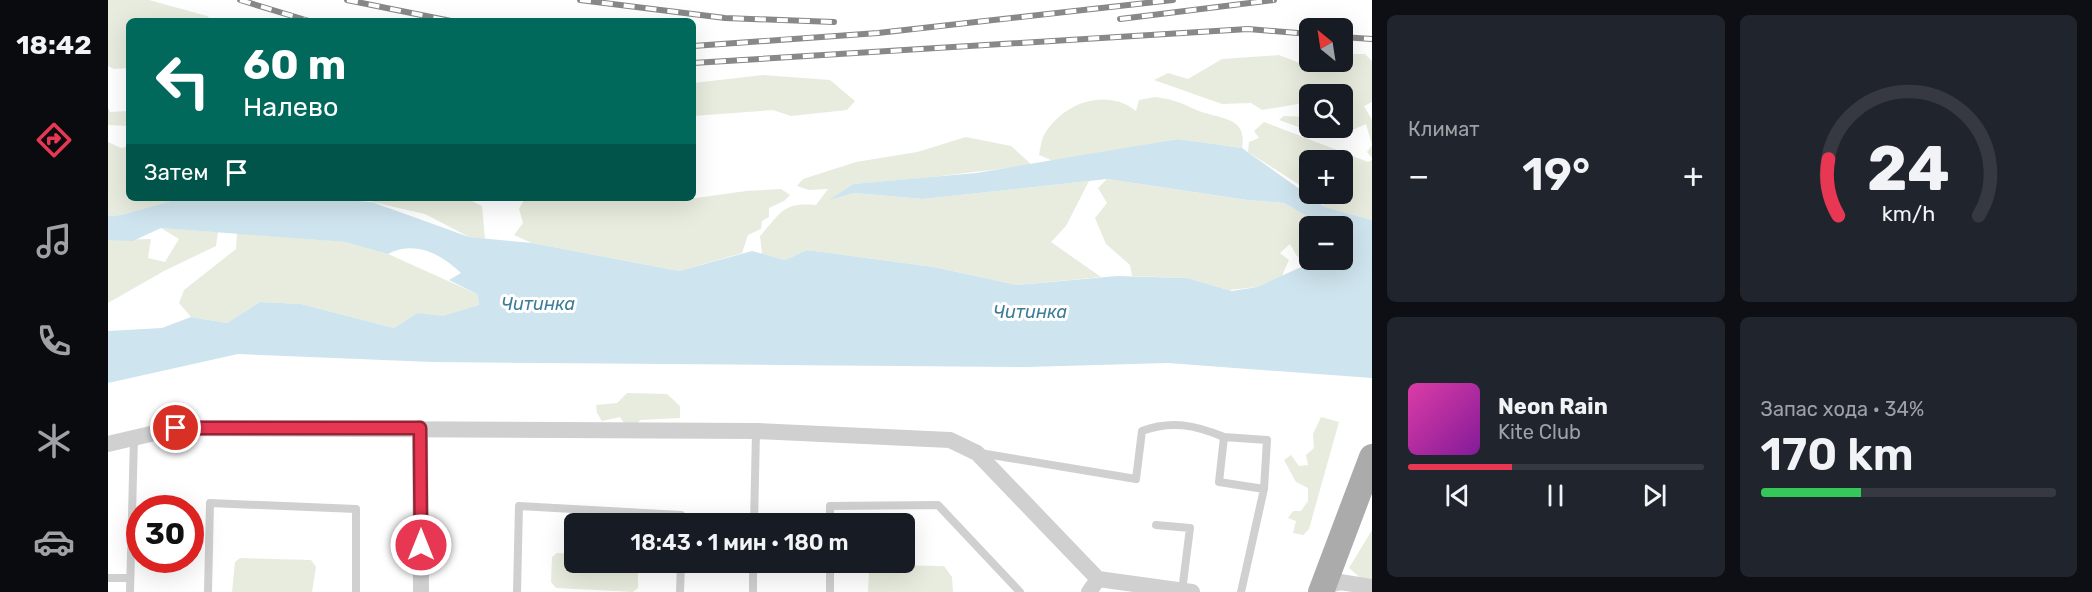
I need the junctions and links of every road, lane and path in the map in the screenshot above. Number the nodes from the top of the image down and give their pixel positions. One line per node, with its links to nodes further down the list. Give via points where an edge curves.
1 (420, 428): 2 (street); 4 (street, via 176,428); 24 (street)
2 (756, 431): 6 (street, via 950,440); 10 (lane)
3 (1224, 437): 6 (lane, via 1186,425 1162,424 1142,431 1136,478); 8 (lane, via 1219,482); 8 (lane, via 1267,440)
4 (134, 438): 5 (street); 17 (lane)
5 (108, 444)
6 (977, 453): 18 (street)
7 (1372, 457): 20 (main road)
8 (1264, 489): 31 (lane)
9 (645, 513): 25 (lane, via 519,506)
10 (754, 513)
11 (830, 513): 29 (lane, via 830,506 938,505)
12 (1156, 525): 30 (lane, via 1190,528)
13 (681, 573): 26 (lane)
14 (753, 573): 27 (lane)
15 (830, 573): 28 (lane)
16 (108, 578): 17 (lane)
17 (130, 578): 21 (lane)
18 (1094, 586): 30 (street)
19 (1372, 587): 20 (street, via 1340,582)
20 (1322, 589)
21 (130, 592)
22 (208, 592): 23 (lane, via 210,503 356,509)
23 (356, 592)
24 (421, 592)
25 (518, 592)
26 (680, 592)
27 (753, 592)
28 (830, 592)
29 (1020, 592)
30 (1187, 592)
31 (1241, 592)

